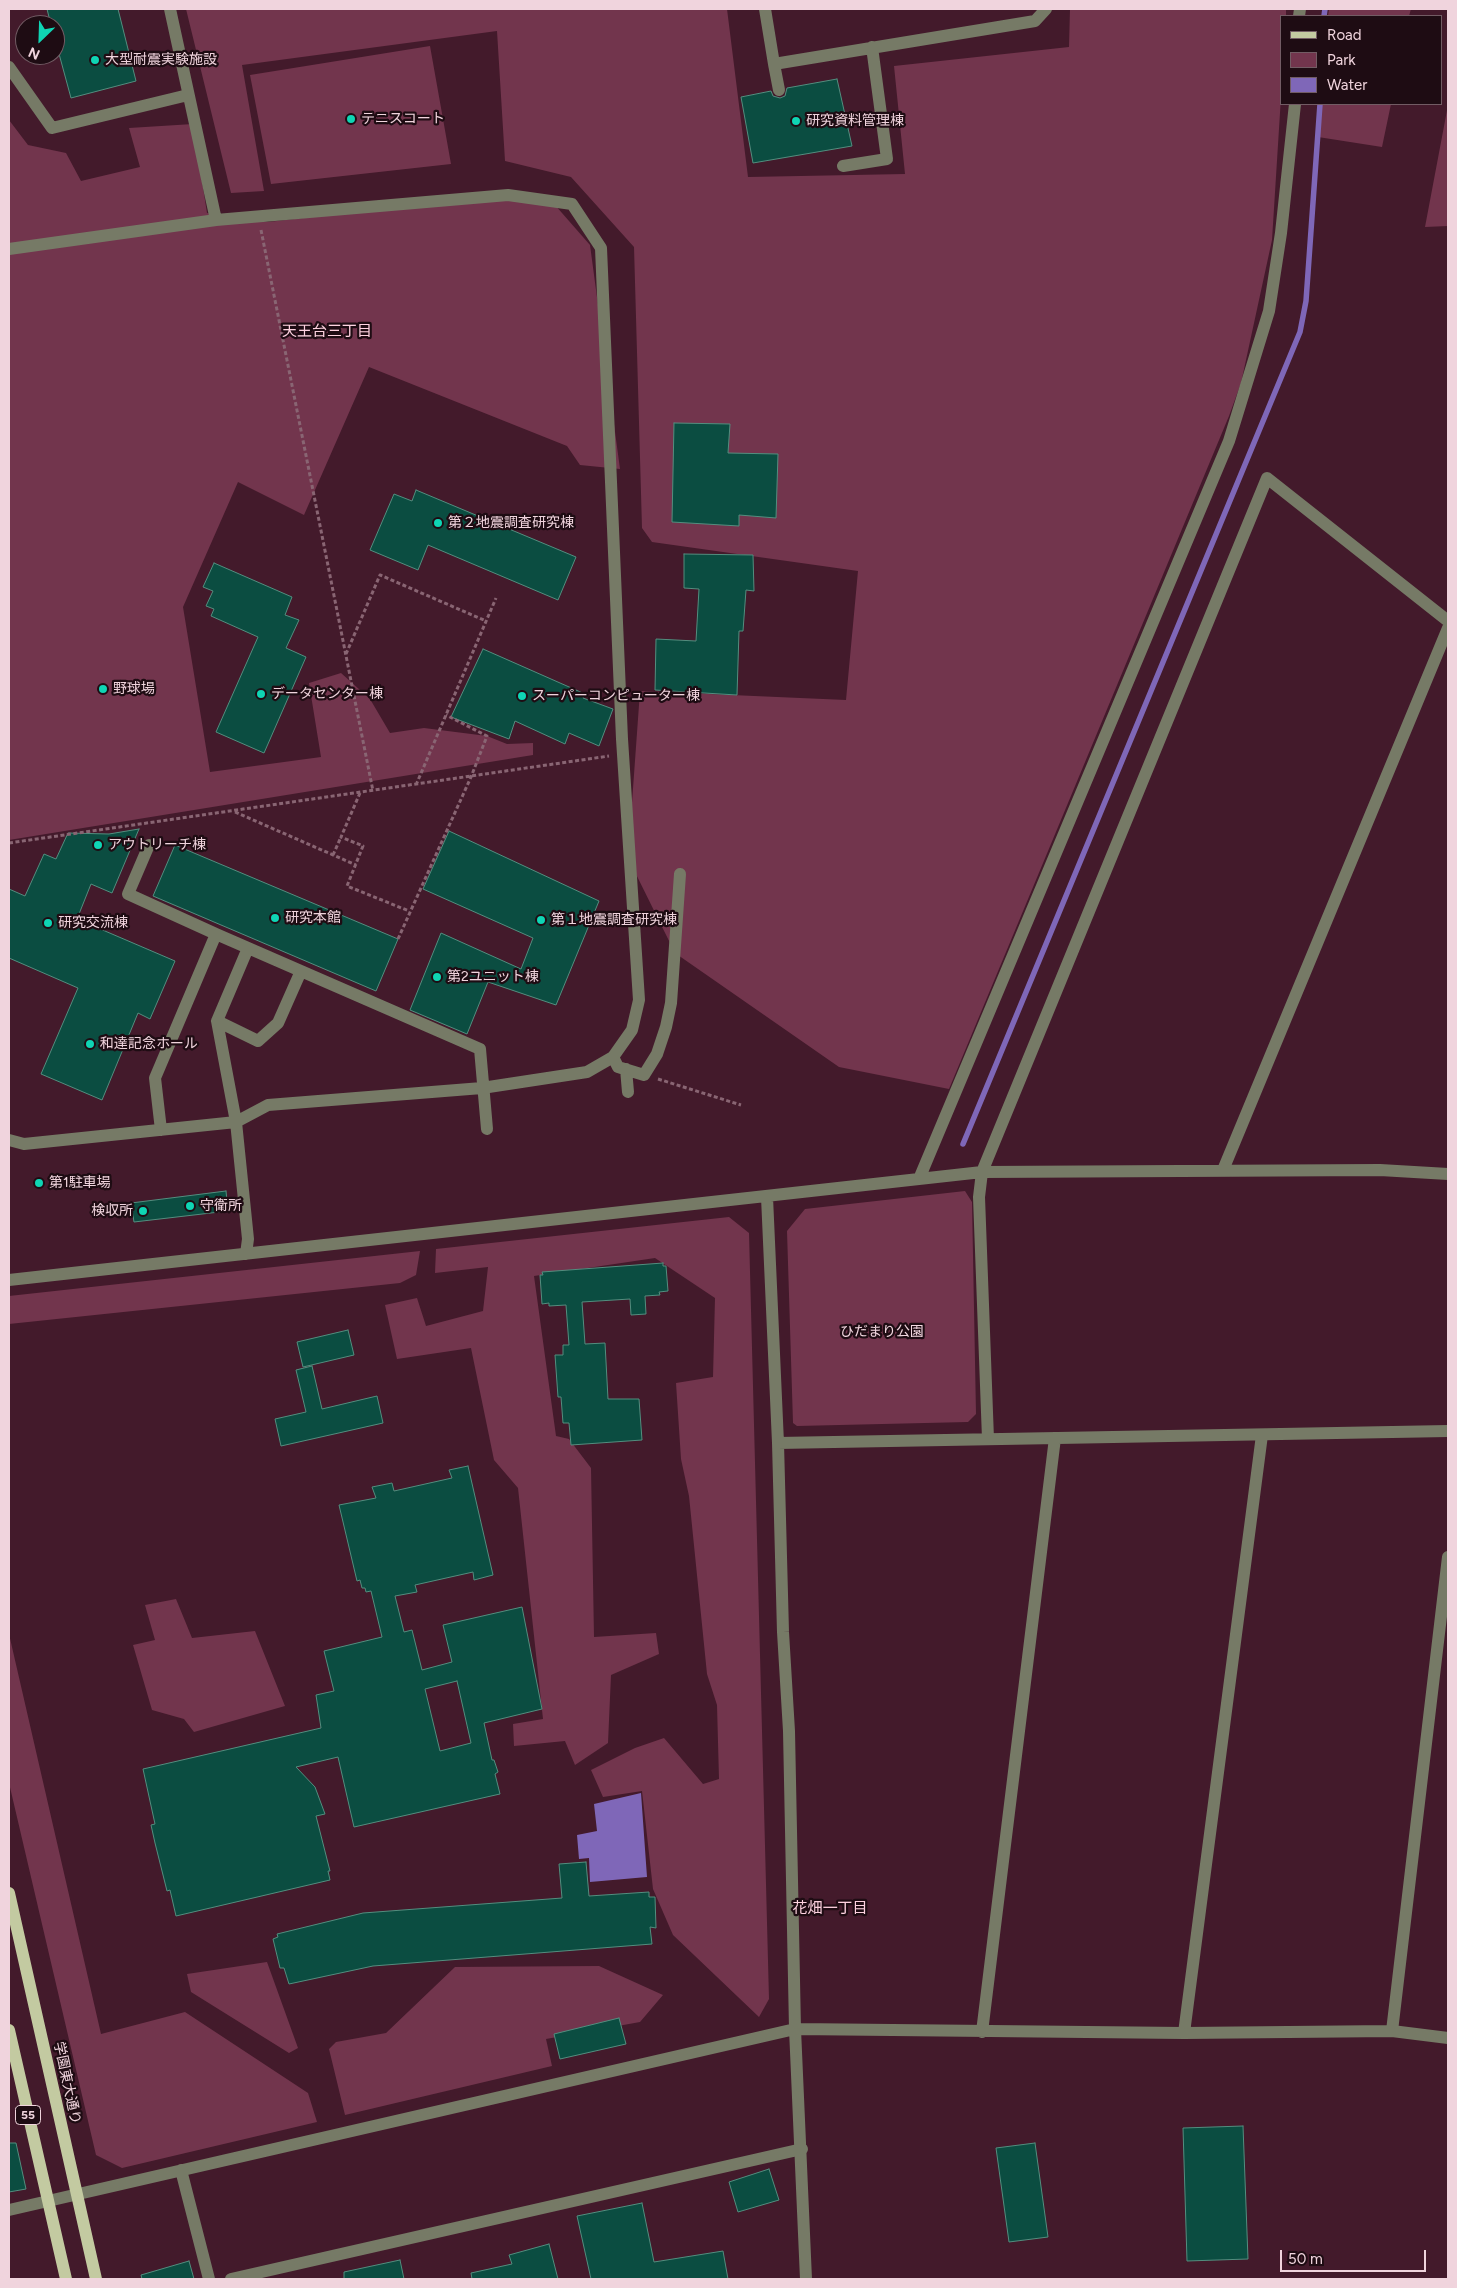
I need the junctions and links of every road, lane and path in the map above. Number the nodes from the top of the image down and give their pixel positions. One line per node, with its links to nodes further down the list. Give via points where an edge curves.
1 (170, 9): 8 (street)
2 (765, 9): 5 (street)
3 (1046, 9): 4 (street, via 1035,21)
4 (872, 47): 5 (street); 10 (street, via 887,159)
5 (774, 64): 7 (street)
6 (9, 67): 8 (street, via 52,128)
7 (779, 90)
8 (188, 96): 12 (street)
9 (1295, 105): 51 (street, via 1269,311 1229,441)
10 (843, 166)
11 (258, 216): 12 (street); 18 (path); 20 (street, via 508,195 572,204 601,248)
12 (216, 220): 13 (street)
13 (9, 249)
14 (496, 598): 15 (path)
15 (486, 621): 18 (path, via 380,575); 19 (path)
16 (1448, 621): 49 (street, via 1268,478)
17 (1448, 628): 48 (street)
18 (346, 654): 23 (path)
19 (446, 715): 21 (path, via 486,736); 22 (path)
20 (623, 754): 21 (path); 38 (street, via 639,1000 632,1030)
21 (471, 776): 22 (path); 32 (path)
22 (416, 785): 23 (path)
23 (373, 791): 24 (path)
24 (360, 793): 25 (path); 26 (path)
25 (234, 811): 27 (path); 29 (path)
26 (341, 837): 29 (path); 30 (path, via 363,846)
27 (9, 843)
28 (149, 845): 33 (street, via 128,894)
29 (333, 855): 30 (path)
30 (356, 865): 32 (path, via 347,886)
31 (680, 874): 40 (street, via 671,1003 657,1054)
32 (410, 911): 34 (path)
33 (216, 934): 35 (street); 46 (street, via 155,1078)
34 (398, 939)
35 (248, 948): 36 (street); 37 (street)
36 (301, 971): 37 (street, via 278,1023 258,1040); 41 (street, via 480,1048)
37 (217, 1021): 44 (street)
38 (613, 1056): 39 (street, via 618,1067); 41 (street, via 587,1072)
39 (626, 1070): 40 (street); 42 (street)
40 (644, 1074): 43 (path)
41 (482, 1088): 44 (street, via 268,1104); 45 (street)
42 (628, 1092)
43 (741, 1105)
44 (236, 1122): 46 (street); 53 (street, via 248,1239)
45 (487, 1129)
46 (161, 1130): 47 (street, via 24,1144)
47 (9, 1140)
48 (1223, 1170): 49 (street); 50 (street, via 1380,1170)
49 (982, 1172): 51 (street); 58 (street, via 979,1197)
50 (1448, 1174)
51 (920, 1179): 52 (street)
52 (767, 1198): 53 (street); 59 (street)
53 (246, 1254): 54 (street)
54 (9, 1280)
55 (1448, 1431): 56 (street)
56 (1262, 1435): 57 (street); 66 (street)
57 (1055, 1438): 58 (street); 65 (street)
58 (988, 1440): 59 (street)
59 (778, 1443): 62 (street)
60 (1448, 1557): 64 (street)
61 (9, 1893): 70 (main road, 学園東大通り / 55)
62 (796, 2029): 65 (street); 68 (street); 69 (street)
63 (9, 2030): 71 (main road, 55)
64 (1392, 2031): 66 (street); 67 (street)
65 (982, 2032): 66 (street)
66 (1184, 2033)
67 (1448, 2038)
68 (802, 2149): 76 (street); 77 (street)
69 (181, 2170): 70 (street); 75 (street)
70 (76, 2195): 71 (street); 74 (main road, 学園東大通り / 55)
71 (47, 2201): 72 (street); 73 (main road, 55)
72 (9, 2210)
73 (66, 2279)
74 (96, 2279)
75 (209, 2279)
76 (231, 2279)
77 (806, 2279)

